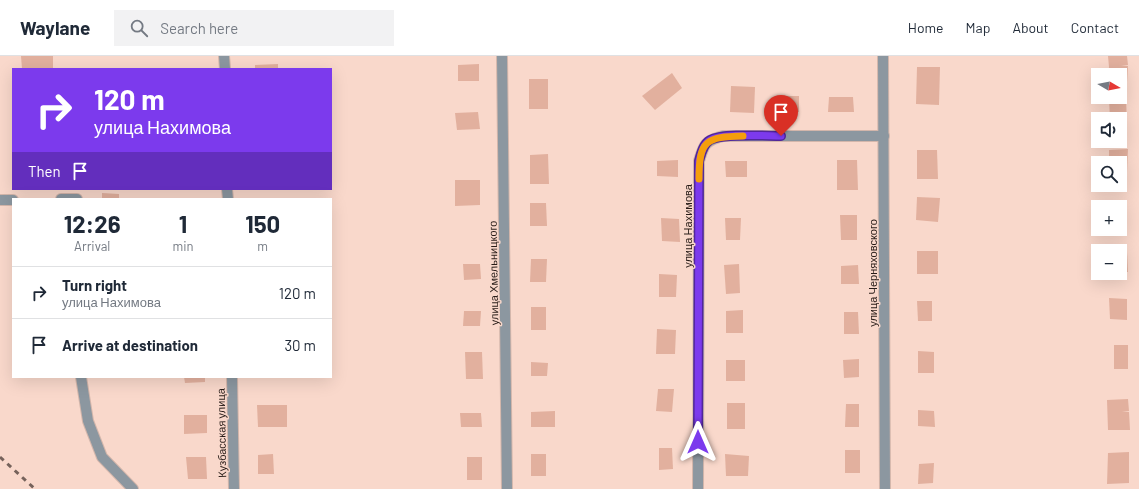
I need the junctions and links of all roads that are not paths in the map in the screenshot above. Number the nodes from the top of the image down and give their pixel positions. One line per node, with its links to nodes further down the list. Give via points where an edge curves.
1 (224, 56): 4 (street)
2 (502, 56): 12 (street, улица Хмельницкого)
3 (883, 56): 5 (street, улица Черняховского)
4 (225, 68)
5 (884, 136): 13 (street, улица Нахимова, via 723,136 710,140 703,147 699,161); 14 (street, улица Черняховского)
6 (0, 200): 7 (street)
7 (12, 200)
8 (81, 378): 10 (street, via 88,421 102,457)
9 (232, 378): 11 (street, Кузбасская улица)
10 (133, 489)
11 (234, 489)
12 (507, 489)
13 (698, 489)
14 (885, 489)

